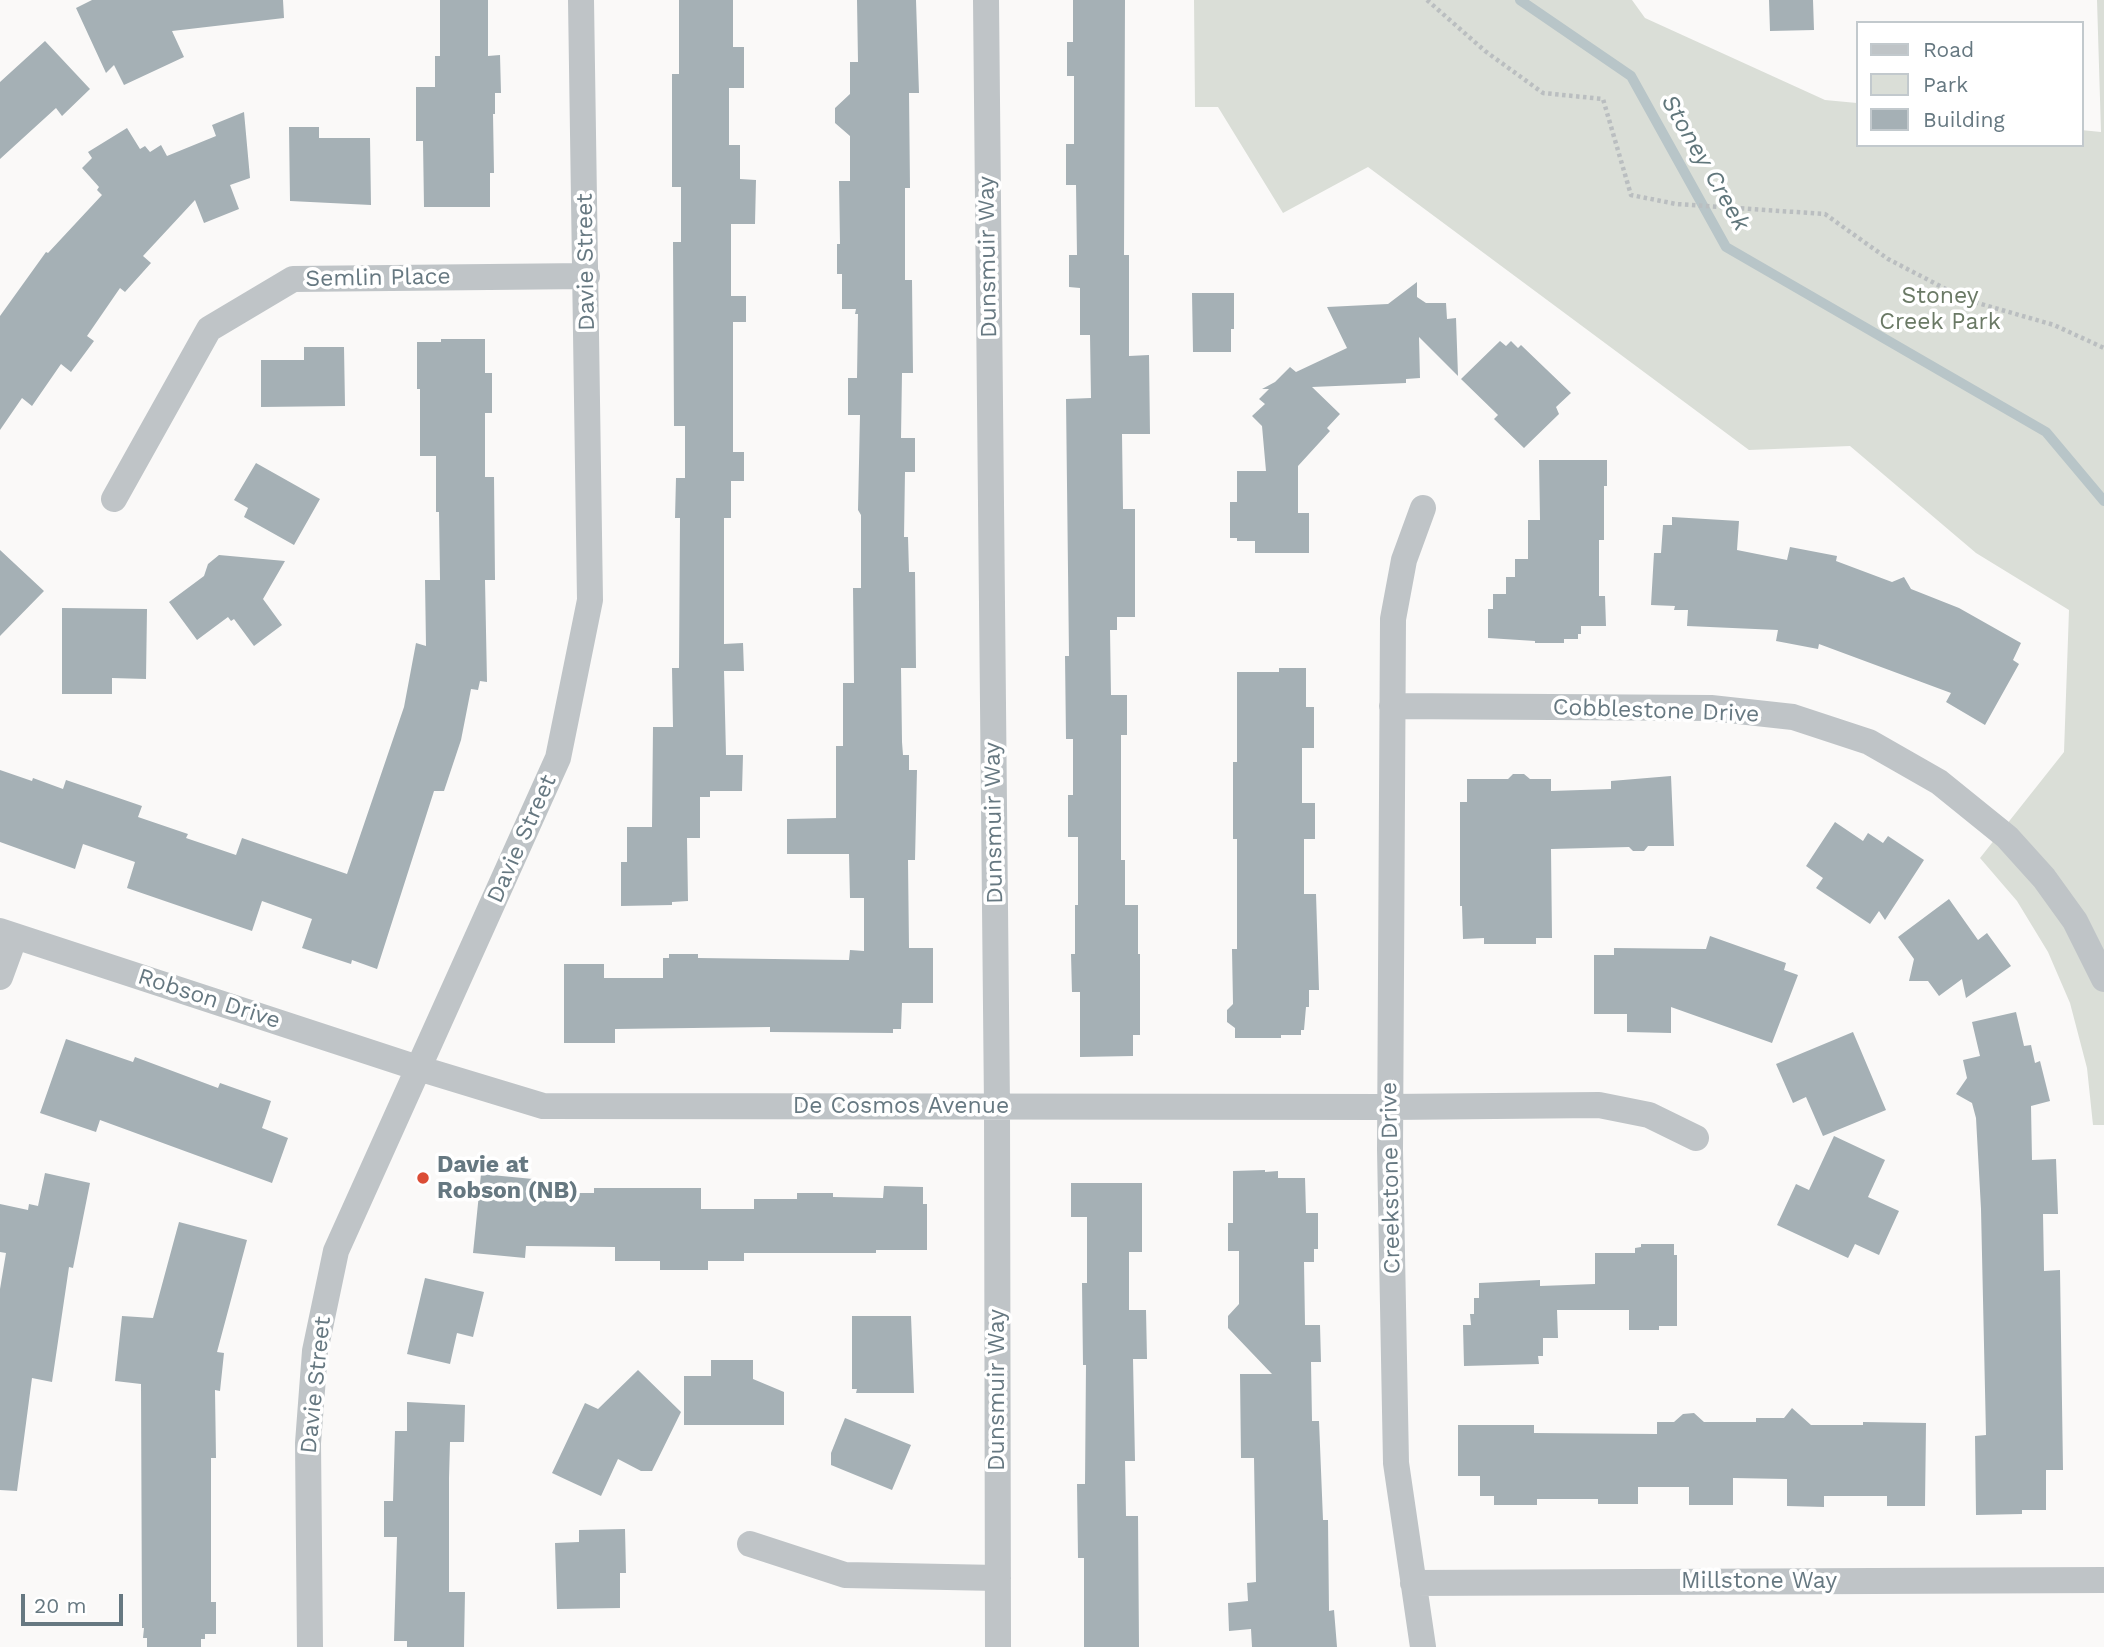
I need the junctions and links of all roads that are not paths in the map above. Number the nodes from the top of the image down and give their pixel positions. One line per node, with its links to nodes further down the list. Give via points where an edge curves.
1 (581, 0): 3 (street, Davie Street)
2 (986, 0): 11 (street, Dunsmuir Way)
3 (587, 276): 4 (street, Semlin Place, via 293,279 209,329); 10 (street, Davie Street, via 590,600 558,758)
4 (114, 499)
5 (1423, 508): 6 (street, Creekstone Drive, via 1404,561 1392,619)
6 (1392, 706): 9 (street, Cobblestone Drive, via 1711,708 1793,717 1869,742 1938,782 2007,837 2075,921); 12 (street, Creekstone Drive)
7 (7, 933): 8 (street); 10 (street, Robson Drive)
8 (0, 977)
9 (2104, 979)
10 (418, 1068): 11 (street, De Cosmos Avenue, via 543,1106); 18 (street, Davie Street, via 336,1251 315,1351 308,1443)
11 (997, 1106): 12 (street, De Cosmos Avenue); 15 (street, Dunsmuir Way)
12 (1390, 1107): 13 (street, De Cosmos Avenue, via 1599,1105 1649,1115); 17 (street, Creekstone Drive, via 1396,1464)
13 (1696, 1138)
14 (750, 1544): 15 (street, via 845,1574)
15 (998, 1578): 19 (street, Dunsmuir Way)
16 (2104, 1580): 17 (street, Millstone Way)
17 (1413, 1583): 20 (street, Creekstone Drive)
18 (310, 1647)
19 (998, 1647)
20 (1423, 1647)

